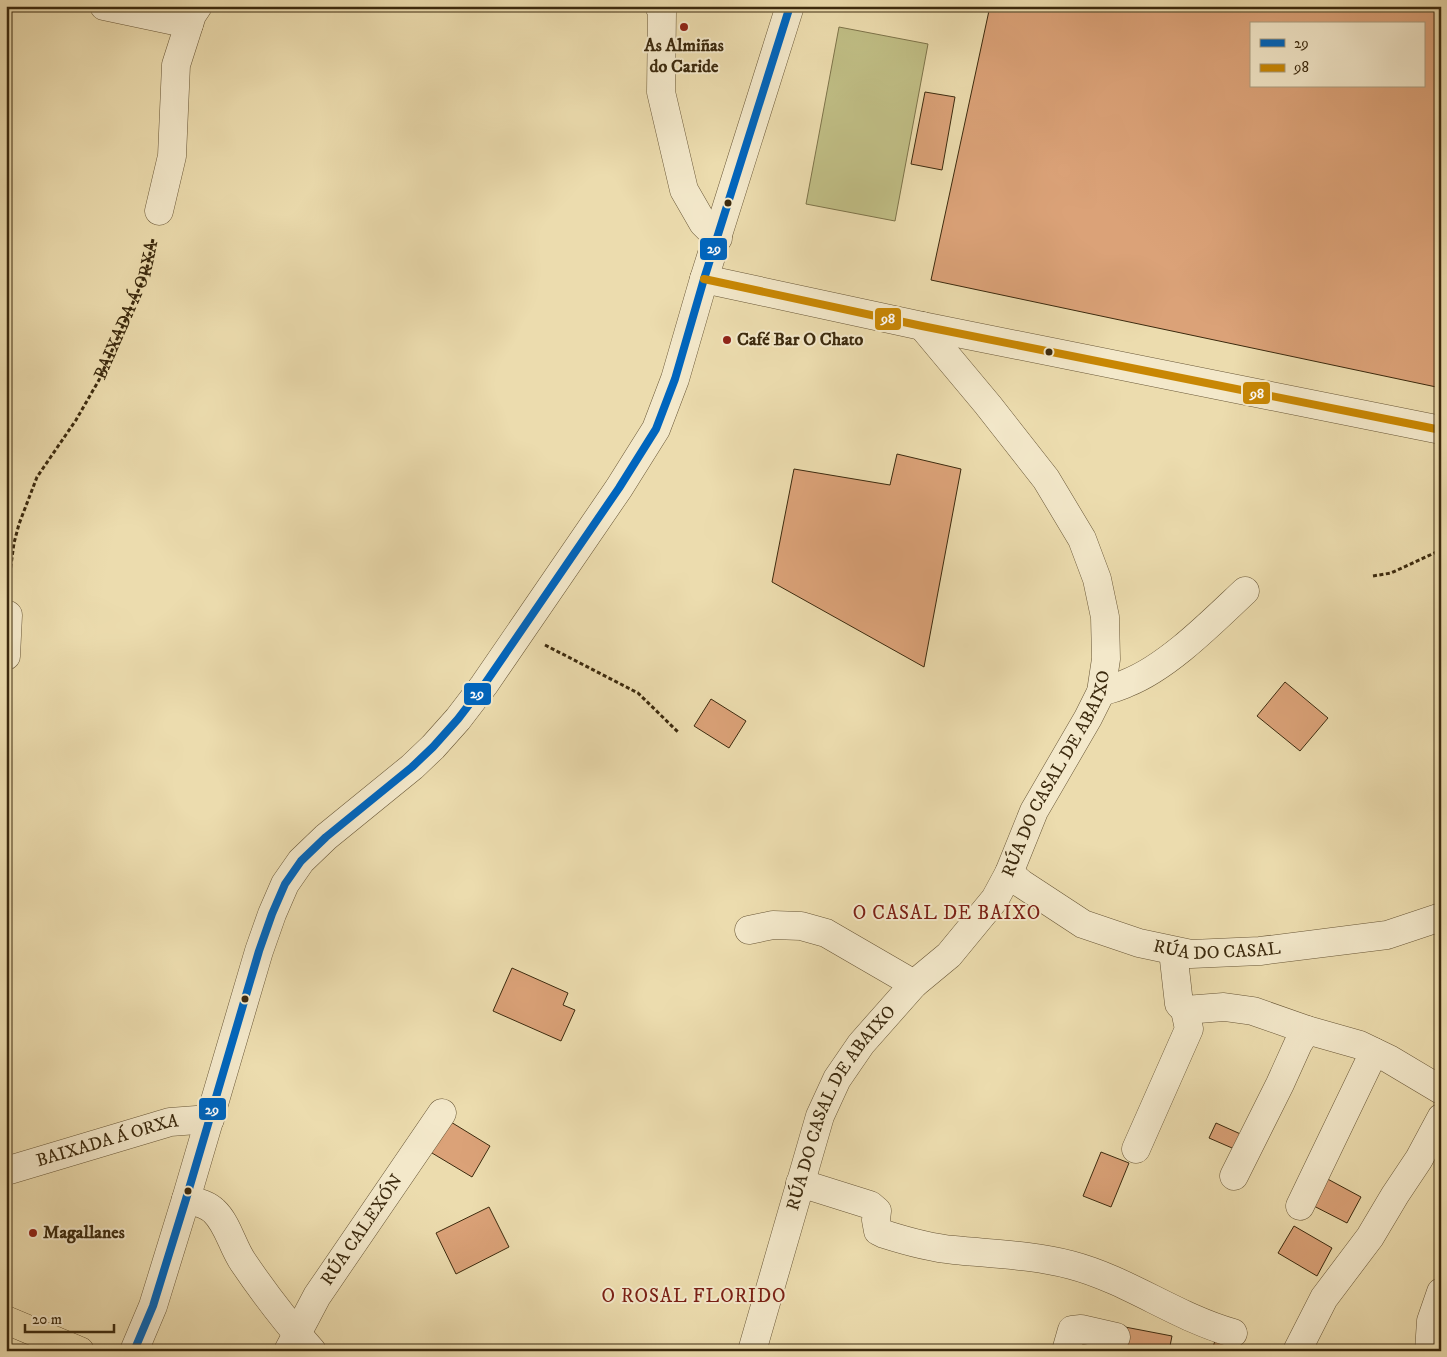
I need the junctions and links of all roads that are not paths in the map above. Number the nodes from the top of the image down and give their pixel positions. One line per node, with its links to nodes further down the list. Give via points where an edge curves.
1 (104, 6): 4 (street)
2 (659, 6): 6 (street, via 662,12 661,92 684,190 703,223)
3 (790, 6): 6 (street)
4 (194, 15): 5 (street, via 176,65 172,156)
5 (159, 212)
6 (718, 238): 7 (street)
7 (704, 279): 8 (street); 25 (street, via 675,379 656,429 490,677 434,746 326,837 301,861 285,884 259,951)
8 (922, 326): 9 (street); 13 (street, RÚA DO CASAL DE ABAIXO, via 1046,480 1082,539 1097,579 1105,617 1106,659)
9 (1441, 430)
10 (1246, 591): 13 (street, via 1192,640 1156,667 1128,683)
11 (8, 602): 12 (street)
12 (6, 656)
13 (1101, 692): 14 (street, RÚA DO CASAL DE ABAIXO, via 1034,811)
14 (1009, 873): 17 (street, RÚA DO CASAL, via 1084,924); 18 (street, RÚA DO CASAL DE ABAIXO, via 995,899 948,955)
15 (1441, 917): 17 (street, RÚA DO CASAL, via 1387,934 1260,951 1191,954)
16 (749, 930): 18 (street, via 773,925 801,926 826,933)
17 (1173, 951): 19 (street, via 1179,1004)
18 (914, 984): 29 (street, RÚA DO CASAL DE ABAIXO, via 861,1044 837,1079 820,1116)
19 (1185, 1010): 20 (street, via 1224,1007 1254,1011); 26 (street, via 1188,1029)
20 (1308, 1030): 21 (street); 28 (street, via 1298,1044)
21 (1374, 1052): 22 (street); 31 (street)
22 (1441, 1090)
23 (442, 1113): 36 (street, RÚA CALEXÓN, via 317,1296)
24 (1441, 1118): 41 (street, via 1370,1237 1324,1298)
25 (210, 1119): 27 (street, BAIXADA Á ORXA, via 170,1122); 30 (street)
26 (1136, 1149)
27 (6, 1172)
28 (1234, 1176)
29 (800, 1183): 34 (street, via 870,1204 877,1211 878,1230 884,1234 952,1250 1001,1253 1071,1265 1115,1280 1208,1326); 39 (street, RÚA DO CASAL DE ABAIXO)
30 (186, 1199): 36 (street, via 214,1211 241,1260); 38 (street, via 153,1306)
31 (1300, 1206)
32 (1441, 1292): 42 (street, via 1431,1321)
33 (6, 1320): 37 (main road)
34 (1233, 1333)
35 (1116, 1336): 40 (street, via 1072,1330)
36 (299, 1345)
37 (80, 1351)
38 (134, 1351)
39 (752, 1351)
40 (1066, 1351)
41 (1297, 1351)
42 (1429, 1351)

